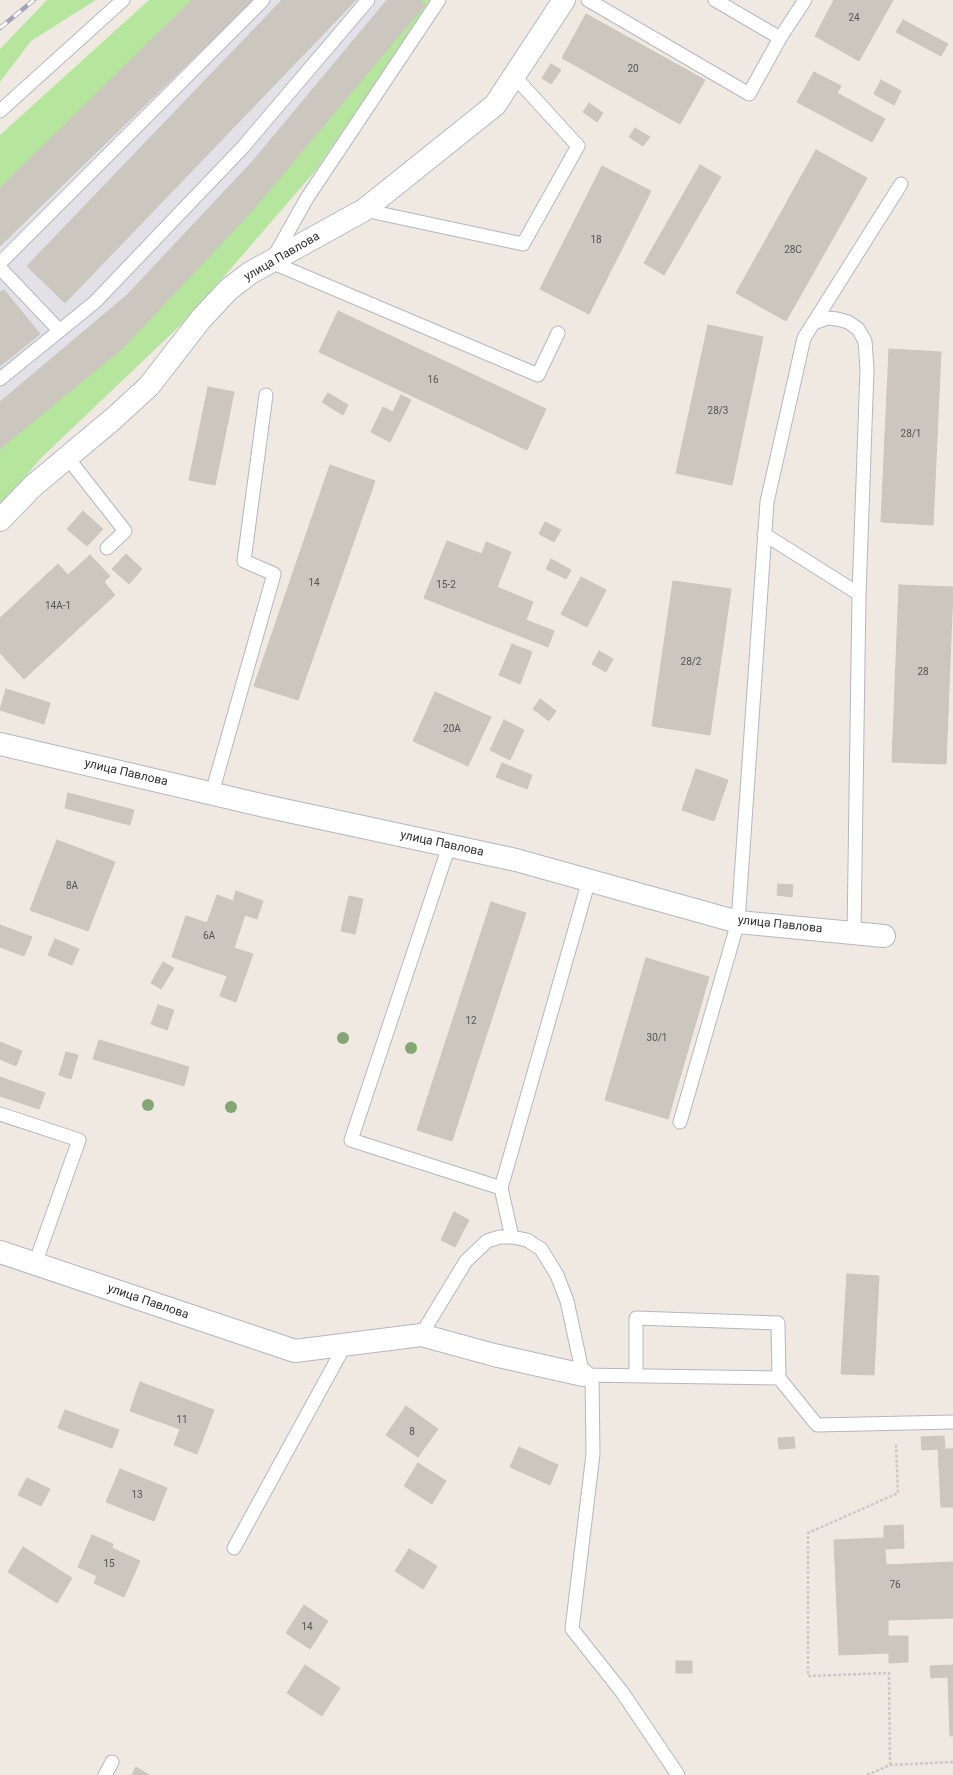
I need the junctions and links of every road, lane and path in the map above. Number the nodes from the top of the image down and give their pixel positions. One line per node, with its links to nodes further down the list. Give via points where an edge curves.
1 (123, 0): 11 (lane)
2 (263, 0): 15 (lane)
3 (368, 0): 18 (lane, via 243,147 95,302)
4 (439, 0): 14 (lane, via 307,198)
5 (564, 0): 10 (street, улица Павлова)
6 (588, 0): 9 (lane, via 749,94)
7 (715, 0): 9 (lane)
8 (805, 0): 9 (lane)
9 (780, 38)
10 (514, 76): 13 (street, улица Павлова, via 495,105); 13 (lane, via 578,146 523,244)
11 (0, 111)
12 (901, 184): 17 (lane)
13 (364, 210): 14 (street, улица Павлова)
14 (271, 262): 19 (lane, via 538,375); 22 (street, улица Павлова, via 250,273 228,290 201,319 149,386)
15 (0, 264)
16 (0, 268): 18 (lane)
17 (814, 323): 24 (lane, via 804,338 767,502); 26 (lane, via 827,318 848,322 858,330 865,342)
18 (60, 330): 20 (lane)
19 (558, 333)
20 (0, 379)
21 (266, 395): 28 (lane, via 244,561 274,574)
22 (67, 457): 23 (street, улица Павлова, via 33,486); 25 (lane, via 126,531)
23 (0, 520)
24 (764, 534): 26 (lane); 31 (lane)
25 (107, 548)
26 (859, 594): 32 (lane)
27 (0, 744): 28 (street, улица Павлова)
28 (212, 793): 29 (street, улица Павлова)
29 (449, 846): 30 (street, улица Павлова, via 516,860); 36 (lane, via 351,1140)
30 (589, 880): 31 (street, улица Павлова); 36 (lane)
31 (738, 922): 32 (street, улица Павлова); 35 (lane)
32 (854, 933): 33 (street, улица Павлова)
33 (884, 936)
34 (0, 1114): 39 (lane, via 78,1140)
35 (680, 1122)
36 (501, 1188): 37 (lane)
37 (512, 1237): 40 (lane, via 487,1241 466,1261); 42 (lane, via 527,1240 541,1249 557,1275)
38 (0, 1252): 39 (street, улица Павлова)
39 (36, 1264): 41 (street, улица Павлова, via 295,1351)
40 (421, 1334): 41 (street); 42 (street, via 494,1355)
41 (345, 1345): 47 (lane)
42 (588, 1375): 43 (lane); 52 (lane, via 593,1454 572,1629 622,1692)
43 (636, 1376): 44 (lane); 44 (lane, via 636,1318 778,1322)
44 (779, 1378): 45 (lane, via 817,1426)
45 (953, 1422)
46 (896, 1440): 50 (path, via 898,1493 808,1533 808,1676 889,1673)
47 (234, 1548)
48 (112, 1762): 51 (lane)
49 (953, 1762): 50 (path)
50 (890, 1765): 53 (path)
51 (105, 1775)
52 (678, 1775)
53 (867, 1775)

